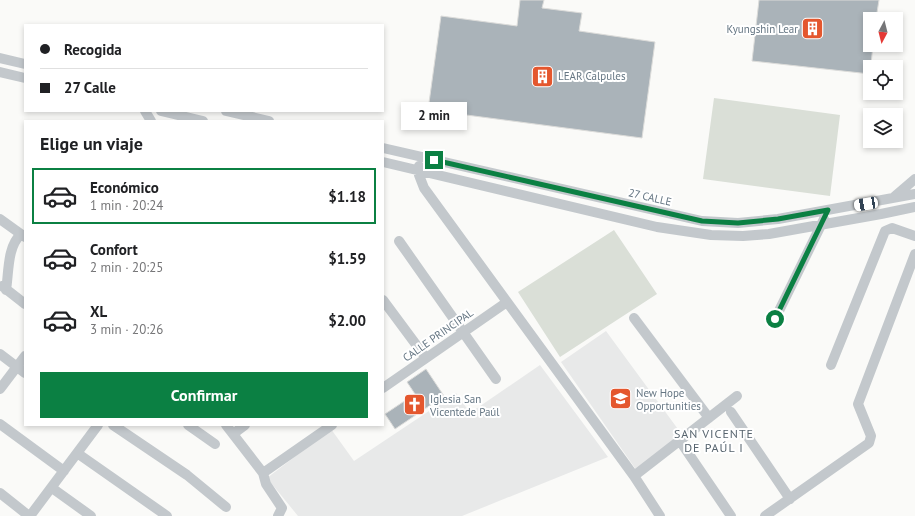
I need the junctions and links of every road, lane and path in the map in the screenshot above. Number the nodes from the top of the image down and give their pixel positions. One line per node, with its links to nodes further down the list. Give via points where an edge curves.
1 (0, 58): 2 (street)
2 (24, 64)
3 (0, 72): 4 (street)
4 (24, 78)
5 (165, 112): 7 (street)
6 (230, 112): 8 (street)
7 (199, 120)
8 (265, 120)
9 (384, 148): 10 (street, 27 CALLE)
10 (420, 156): 12 (street); 19 (street, 27 CALLE)
11 (384, 162): 12 (street)
12 (419, 171): 22 (street, via 605,216); 30 (street, via 424,188)
13 (915, 179): 15 (street)
14 (915, 194): 15 (street, 27 CALLE)
15 (892, 199): 17 (street, 27 CALLE)
16 (915, 207): 21 (street)
17 (828, 210): 20 (street, 27 CALLE, via 778,219); 21 (street)
18 (0, 219): 23 (street)
19 (695, 219): 20 (street, 27 CALLE); 22 (street)
20 (732, 222): 24 (street)
21 (822, 224): 24 (street, via 769,234); 33 (street)
22 (693, 233): 24 (street)
23 (23, 235): 28 (street, via 16,238)
24 (726, 236)
25 (915, 236): 38 (street, via 892,228 885,231)
26 (399, 241): 34 (street)
27 (915, 254): 62 (street, via 858,404 871,436 869,443)
28 (3, 288): 31 (street)
29 (384, 301): 36 (street)
30 (507, 302): 34 (street, CALLE PRINCIPAL); 59 (street)
31 (24, 303)
32 (634, 318): 45 (street)
33 (775, 319)
34 (462, 333): 36 (street, CALLE PRINCIPAL); 40 (street)
35 (0, 354): 39 (street)
36 (426, 358): 41 (street, CALLE PRINCIPAL)
37 (24, 360): 39 (street)
38 (831, 365)
39 (21, 370): 42 (street)
40 (496, 379)
41 (385, 383)
42 (0, 389)
43 (737, 396): 45 (street)
44 (731, 412): 62 (street)
45 (709, 418): 54 (street)
46 (0, 424): 57 (street)
47 (95, 426): 56 (street)
48 (114, 426): 63 (street, via 187,475)
49 (189, 426): 55 (street)
50 (227, 426): 53 (street)
51 (244, 426): 53 (street)
52 (331, 426): 58 (street)
53 (233, 434): 58 (street)
54 (680, 441): 59 (street); 69 (street)
55 (215, 444)
56 (77, 453): 57 (street); 66 (street)
57 (64, 471): 60 (street)
58 (263, 473): 67 (street, via 266,484 282,508)
59 (634, 476): 68 (street)
60 (52, 488): 64 (street); 65 (street)
61 (0, 494): 64 (street)
62 (790, 499): 70 (street)
63 (226, 507)
64 (30, 516)
65 (91, 516)
66 (167, 516)
67 (278, 516)
68 (660, 516)
69 (731, 516)
70 (765, 516)

